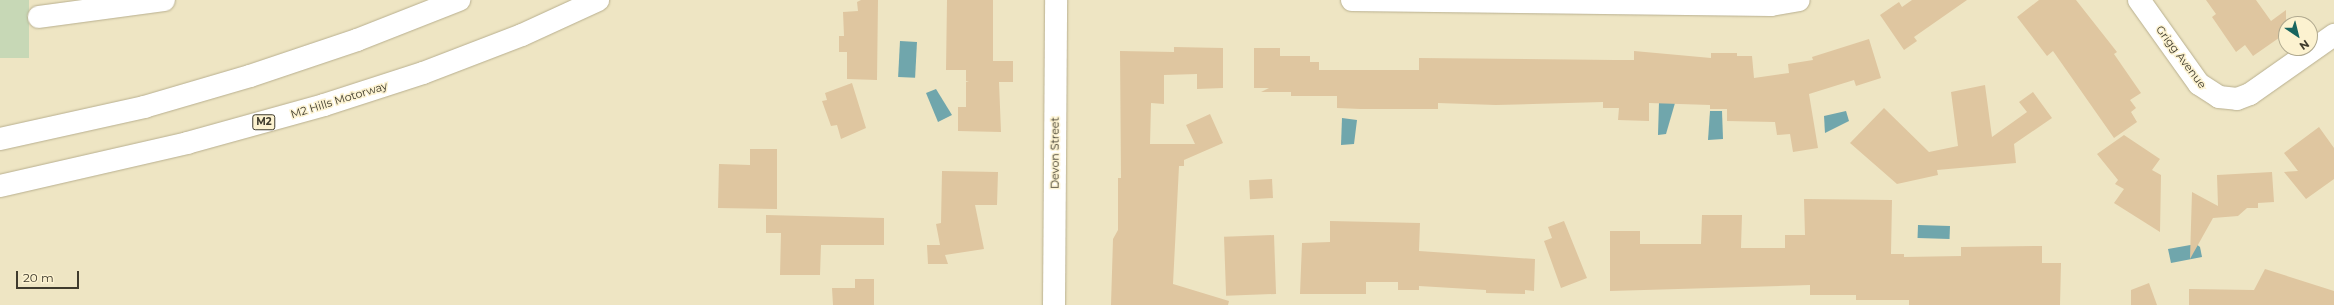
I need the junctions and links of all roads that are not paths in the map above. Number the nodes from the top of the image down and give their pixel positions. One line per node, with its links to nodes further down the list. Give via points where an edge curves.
1 (164, 0): 9 (main road)
2 (459, 0): 11 (main road, via 357,40 250,76 144,106)
3 (598, 0): 12 (main road, M2 Hills Motorway / M2, via 522,35 423,73 324,105 187,143)
4 (1056, 0): 13 (main road, Devon Street)
5 (1352, 0): 8 (main road)
6 (1799, 0): 8 (main road, via 1771,5)
7 (2139, 0): 10 (main road, Grigg Avenue, via 2199,84 2219,97 2236,98 2250,94)
8 (1456, 1)
9 (39, 17)
10 (2334, 35)
11 (0, 140)
12 (0, 186)
13 (1054, 305)

